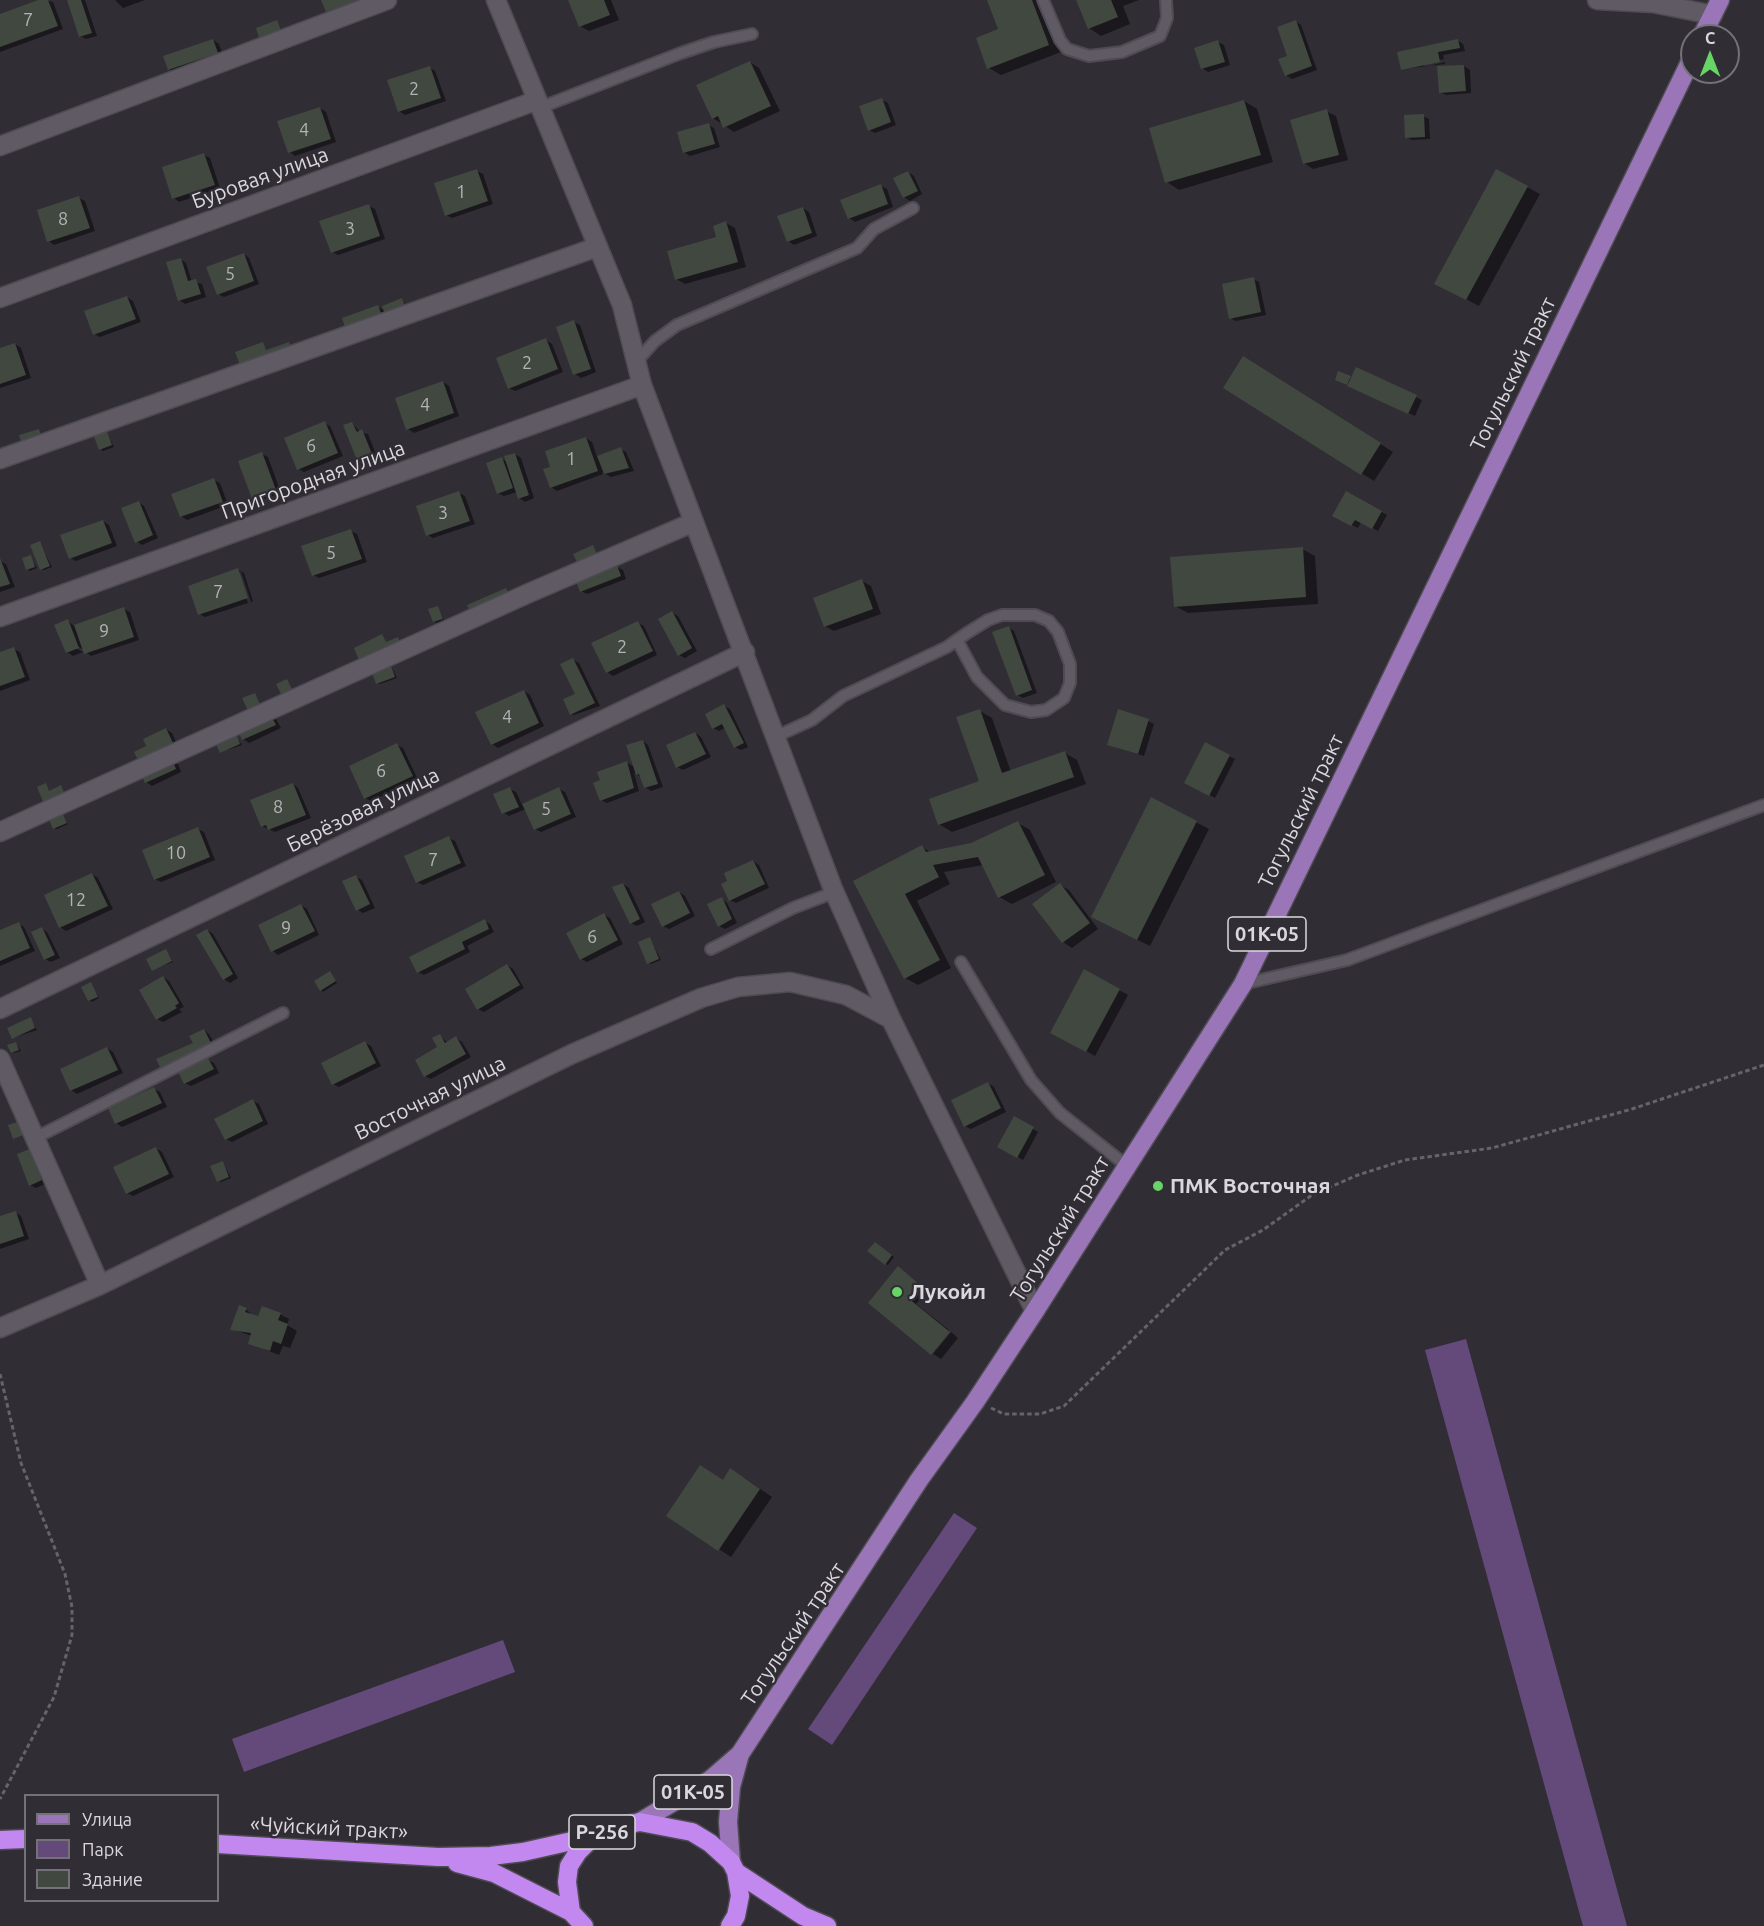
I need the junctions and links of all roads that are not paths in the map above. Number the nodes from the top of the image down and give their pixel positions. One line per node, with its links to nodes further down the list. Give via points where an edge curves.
1 (387, 0): 11 (street)
2 (496, 0): 10 (street)
3 (1043, 0): 4 (lane, via 1067,49 1089,56 1122,52 1160,36 1167,18)
4 (1166, 0)
5 (1597, 0): 6 (street)
6 (1716, 8): 7 (main road)
7 (1708, 24)
8 (752, 34): 10 (lane, via 714,42)
9 (1680, 83): 28 (main road, Тогульский тракт / 01К-05)
10 (537, 105): 13 (street); 14 (street, Буровая улица)
11 (0, 146)
12 (912, 207): 15 (lane, via 874,229 857,248 677,325 655,340)
13 (597, 247): 15 (street, via 622,305); 17 (street)
14 (0, 297)
15 (636, 362): 16 (street)
16 (642, 385): 18 (street); 19 (street, Пригородная улица)
17 (0, 459)
18 (694, 522): 21 (street); 24 (street)
19 (0, 617)
20 (957, 640): 20 (lane, via 1002,615 1035,615 1049,621 1058,632 1070,664 1070,683 1064,698 1046,710 1031,712 1005,705 977,677); 22 (lane, via 843,696 812,720)
21 (745, 652): 22 (street); 29 (street, Берёзовая улица)
22 (777, 736): 25 (street)
23 (1764, 805): 28 (lane, via 1347,960)
24 (0, 832)
25 (835, 891): 26 (lane); 31 (street)
26 (711, 950)
27 (961, 962): 34 (lane, via 1031,1080 1060,1113)
28 (1243, 984): 34 (main road, Тогульский тракт / 01К-05)
29 (0, 1009)
30 (283, 1013): 33 (lane)
31 (891, 1019): 35 (street, Восточная улица, via 846,995 790,982 738,987 701,998 572,1054); 36 (street)
32 (0, 1059): 33 (street)
33 (35, 1138): 35 (street)
34 (1127, 1166): 36 (main road, Тогульский тракт / 01К-05)
35 (100, 1285): 37 (street, Восточная улица)
36 (1035, 1311): 38 (main road, Тогульский тракт / 01К-05)
37 (0, 1328)
38 (740, 1754): 39 (main road, 01К-05, via 710,1780); 45 (main road, 01К-05, via 731,1787 728,1822)
39 (640, 1822): 40 (highway, «Чуйский тракт» / Р-256); 45 (highway, «Чуйский тракт» / Р-256, via 692,1832)
40 (594, 1836): 44 (highway, «Чуйский тракт» / Р-256, via 523,1852); 46 (highway, «Чуйский тракт» / Р-256, via 570,1866 567,1882)
41 (24, 1839): 42 (highway)
42 (0, 1840)
43 (219, 1845): 44 (highway, «Чуйский тракт» / Р-256)
44 (438, 1857): 46 (highway, «Чуйский тракт» / Р-256, via 494,1873)
45 (733, 1867): 47 (highway, via 740,1896); 48 (highway, «Чуйский тракт» / Р-256, via 803,1916)
46 (577, 1921)
47 (730, 1926)
48 (827, 1926)

